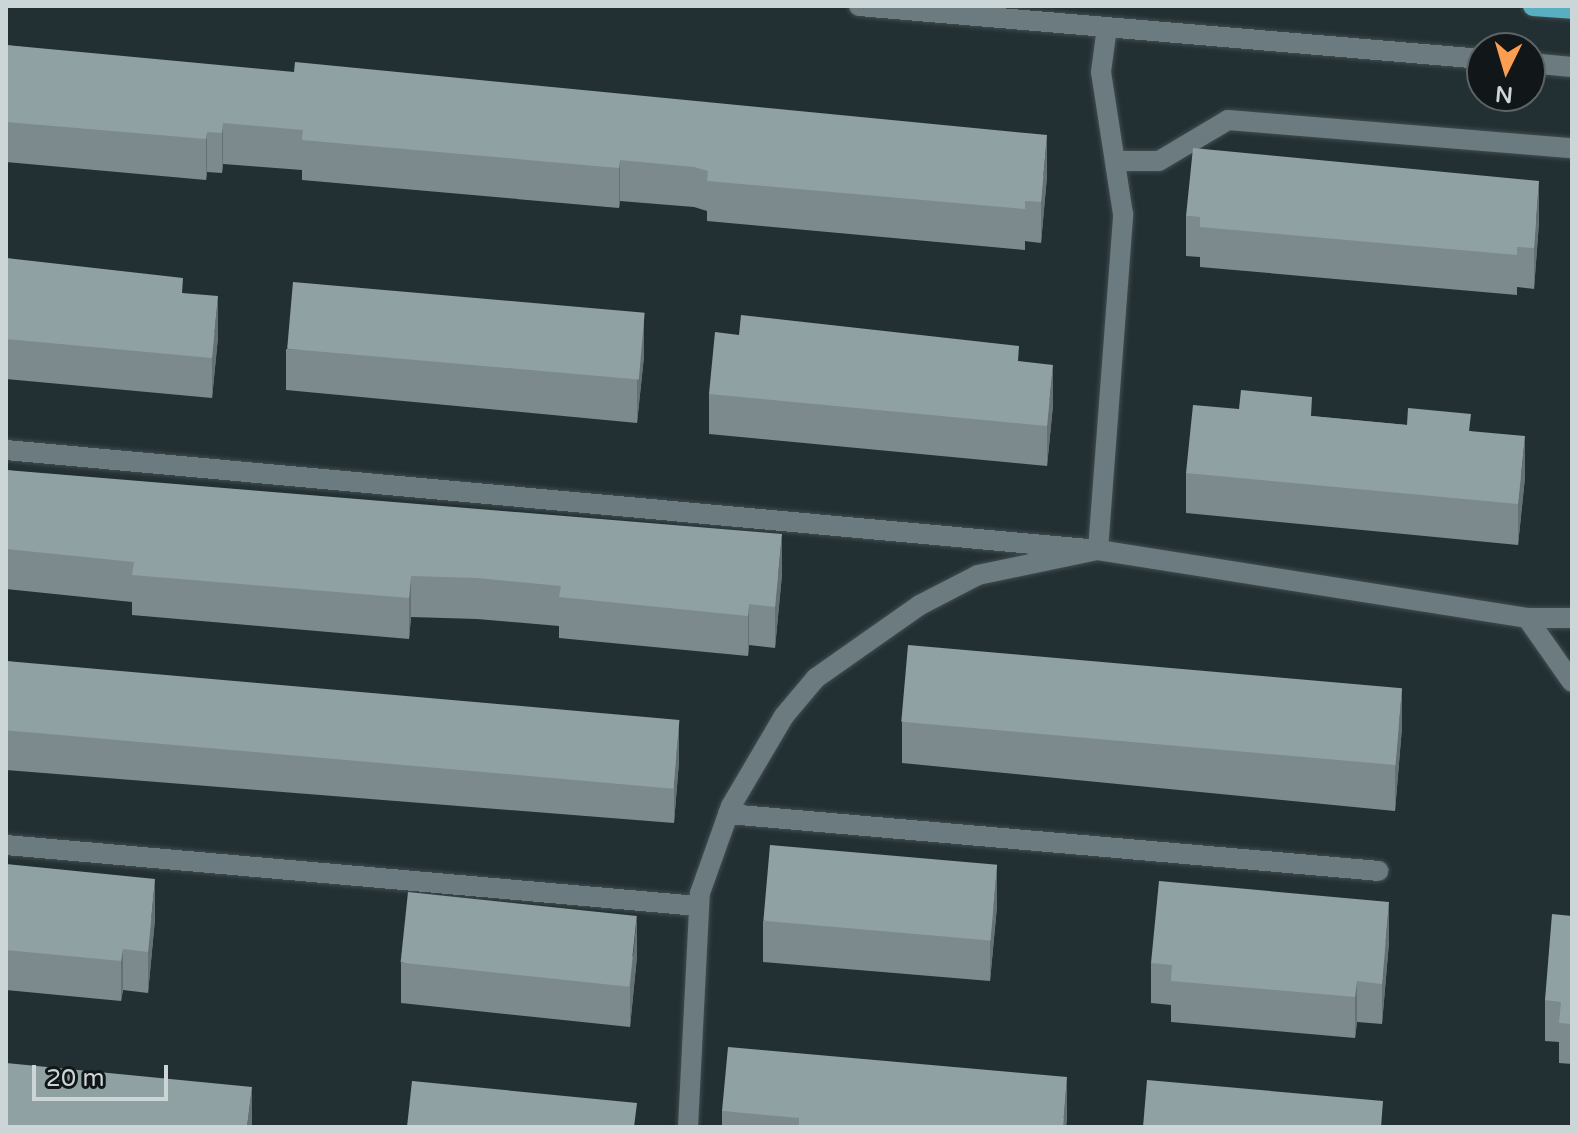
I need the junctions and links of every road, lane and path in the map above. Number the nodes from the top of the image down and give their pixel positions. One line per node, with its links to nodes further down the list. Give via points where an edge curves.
1 (859, 6): 4 (street)
2 (1533, 6): 3 (main road)
3 (1572, 9)
4 (1107, 27): 5 (street); 9 (street, via 1101,72)
5 (1466, 58)
6 (1546, 65): 7 (street)
7 (1572, 67)
8 (1572, 148): 9 (street, via 1228,120 1159,161)
9 (1116, 161): 11 (street, via 1123,214)
10 (6, 450): 11 (street)
11 (1098, 550): 12 (street); 15 (street, via 978,575 871,636 816,678 784,716)
12 (1527, 618): 13 (street); 14 (street)
13 (1572, 618)
14 (1572, 682)
15 (728, 814): 17 (street); 18 (street)
16 (6, 845): 18 (street)
17 (1379, 871)
18 (698, 906): 19 (street)
19 (688, 1127)

